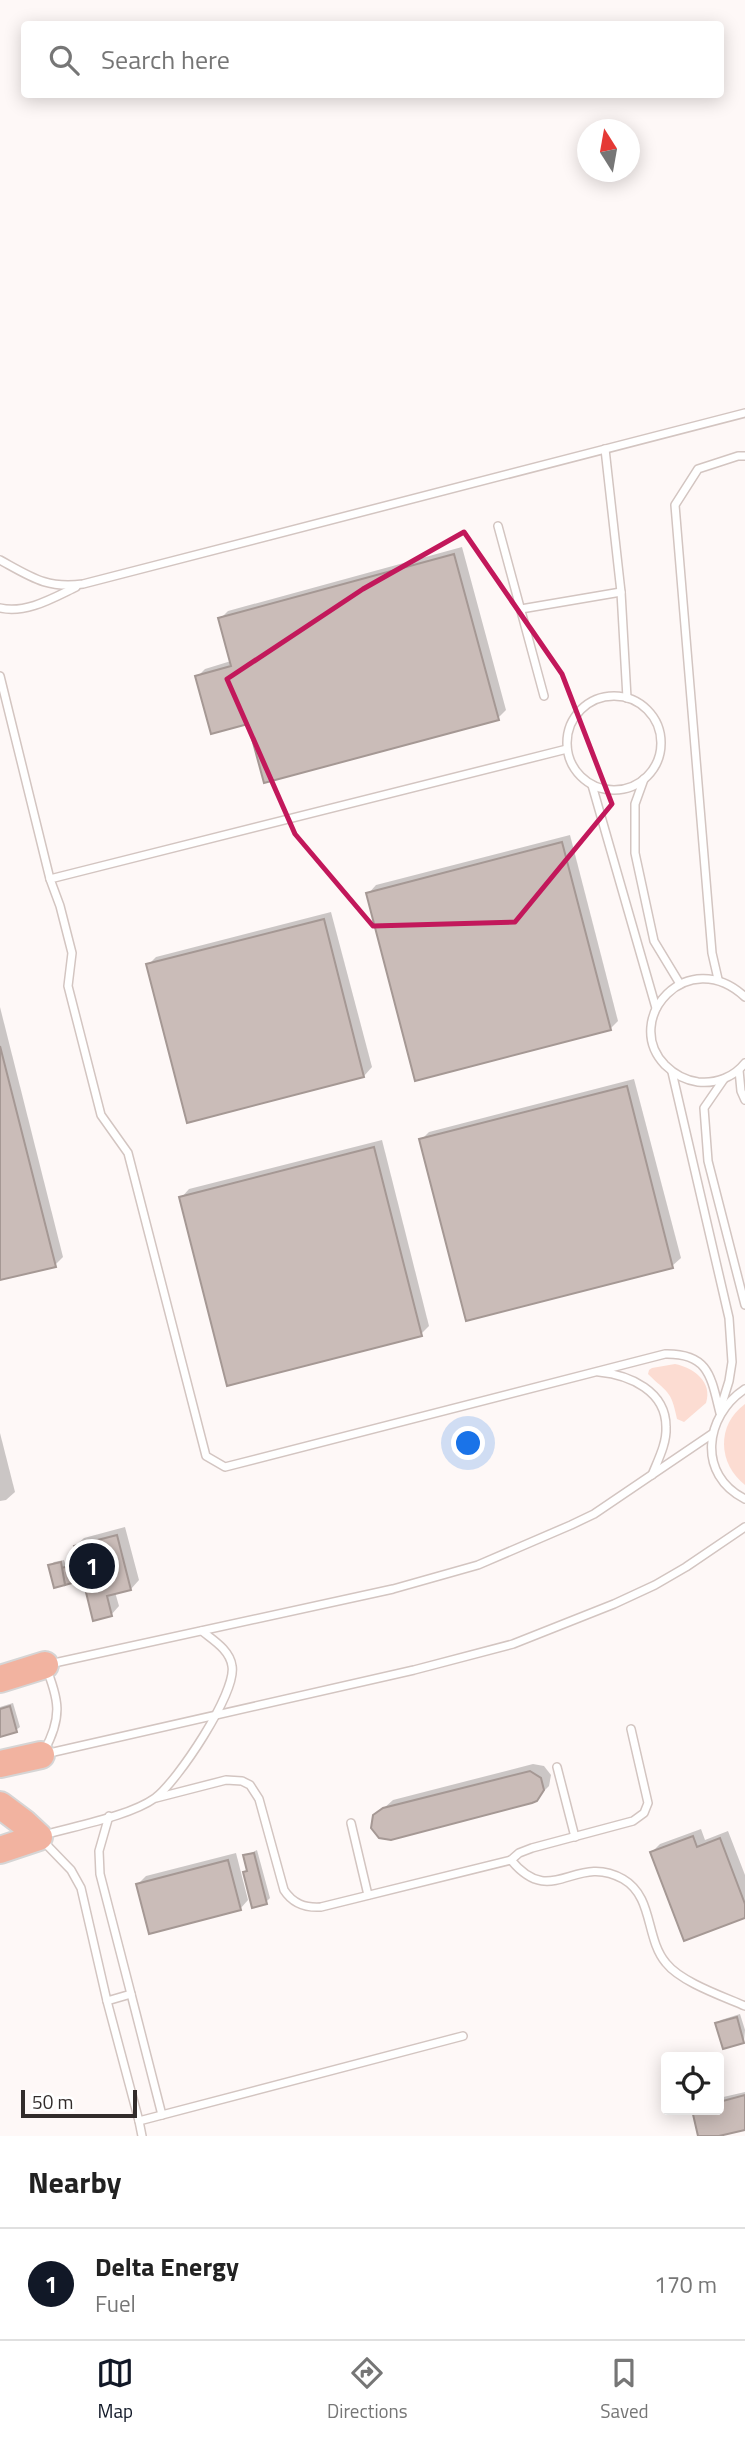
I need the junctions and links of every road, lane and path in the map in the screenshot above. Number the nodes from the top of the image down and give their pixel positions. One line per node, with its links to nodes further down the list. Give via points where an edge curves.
1 (745, 413): 2 (lane)
2 (604, 449): 6 (lane); 7 (lane)
3 (745, 456): 17 (lane, via 698,469 675,505 712,953)
4 (498, 526): 9 (lane)
5 (0, 560): 6 (lane, via 47,584)
6 (83, 584): 8 (lane, via 35,605)
7 (621, 592): 9 (lane); 12 (lane)
8 (0, 608)
9 (521, 609): 11 (lane)
10 (0, 676): 16 (lane)
11 (544, 696)
12 (627, 698): 13 (lane, via 608,696 590,702 576,714 568,731); 14 (lane, via 642,705 660,733 655,766)
13 (567, 749): 15 (lane, via 571,764); 16 (lane)
14 (644, 779): 15 (lane, via 619,790); 18 (lane, via 635,804 635,853 653,941)
15 (592, 785): 20 (lane)
16 (50, 880): 27 (lane, via 72,953 68,986 101,1115 128,1153 206,1455 225,1467)
17 (718, 979): 18 (lane); 19 (lane)
18 (680, 984): 20 (lane)
19 (745, 997)
20 (656, 1009): 23 (lane, via 653,1043)
21 (745, 1063): 22 (lane)
22 (739, 1070): 24 (lane); 25 (lane)
23 (672, 1072): 24 (lane, via 688,1081); 29 (lane, via 730,1329 732,1362)
24 (723, 1079): 26 (lane, via 704,1108 708,1161)
25 (745, 1100)
26 (745, 1305)
27 (595, 1372): 29 (lane, via 654,1356 694,1358 711,1379); 31 (lane, via 641,1384 662,1409 666,1427)
28 (745, 1390): 29 (lane, via 730,1399)
29 (720, 1413): 30 (lane)
30 (712, 1434): 31 (lane); 32 (lane, via 717,1470)
31 (652, 1475): 34 (lane, via 571,1525 478,1565 393,1589)
32 (745, 1499)
33 (745, 1527): 38 (lane, via 655,1585 513,1644)
34 (202, 1631): 35 (lane); 38 (lane, via 225,1651 233,1667 230,1685)
35 (45, 1665): 36 (highway); 37 (highway); 40 (lane, via 58,1708)
36 (0, 1669)
37 (0, 1679)
38 (214, 1716): 40 (lane); 43 (lane, via 195,1751)
39 (631, 1729): 48 (lane, via 648,1802 644,1813 633,1821)
40 (41, 1755): 41 (highway)
41 (0, 1764)
42 (557, 1767): 48 (lane)
43 (156, 1798): 45 (lane); 51 (lane, via 226,1780 246,1782 257,1793 280,1881 291,1900 313,1907)
44 (0, 1805): 47 (highway)
45 (109, 1816): 47 (lane); 52 (lane, via 99,1851 100,1874)
46 (351, 1823): 51 (lane)
47 (39, 1837): 49 (highway); 53 (lane, via 71,1870 81,1888)
48 (575, 1837): 50 (lane, via 527,1850)
49 (0, 1850)
50 (511, 1860): 51 (lane); 54 (lane, via 522,1874 536,1881 553,1882 593,1871 624,1880 643,1903 666,1964)
51 (368, 1895)
52 (131, 1994): 53 (lane); 56 (lane)
53 (107, 2001): 57 (lane)
54 (745, 2006)
55 (463, 2036): 56 (lane)
56 (162, 2115): 57 (lane)
57 (139, 2122): 58 (lane)
58 (142, 2136)

